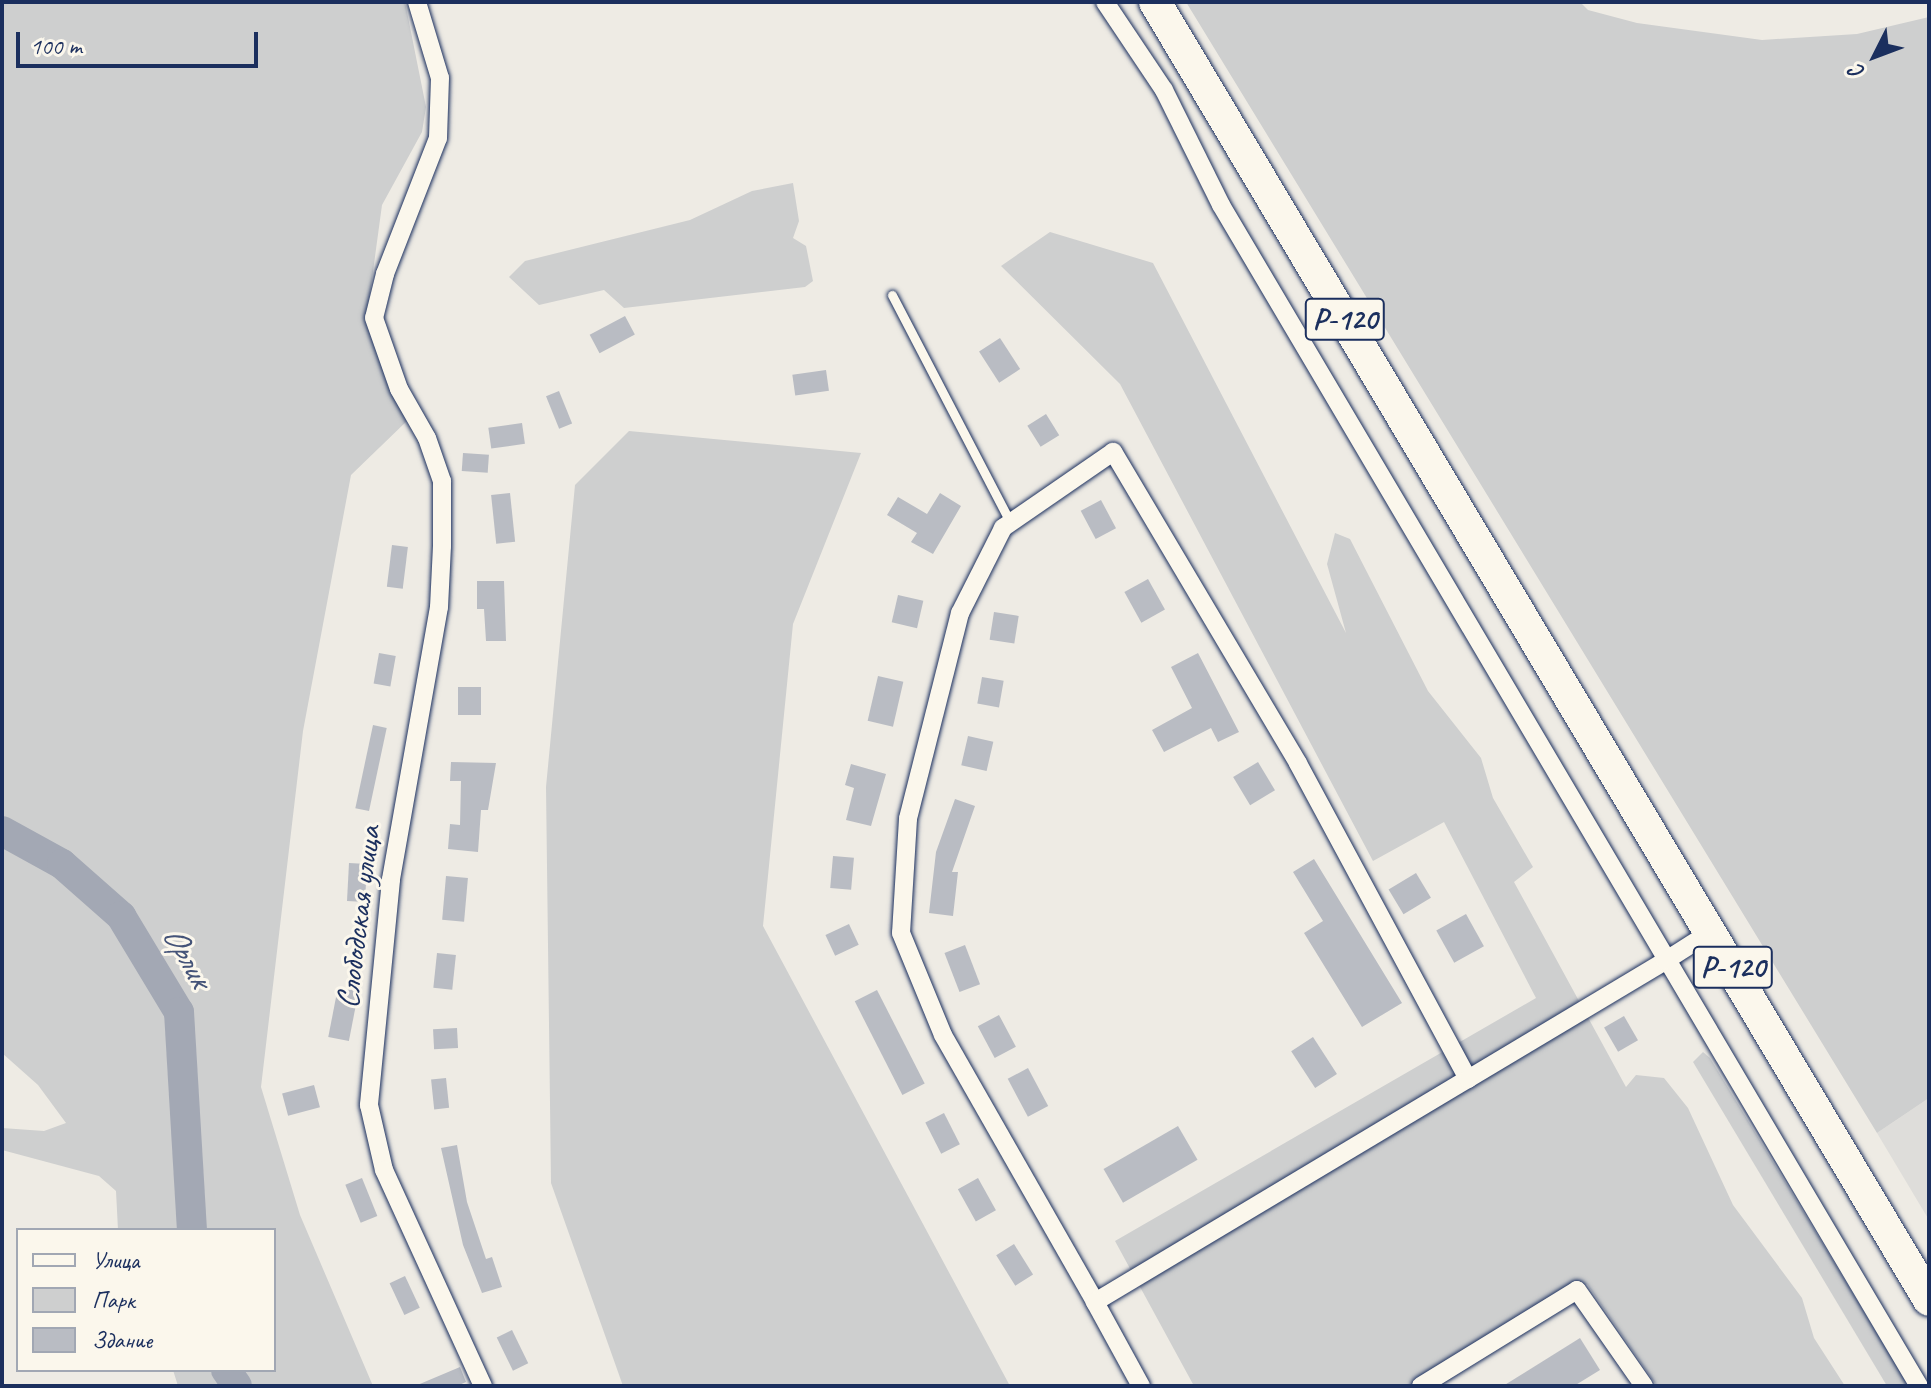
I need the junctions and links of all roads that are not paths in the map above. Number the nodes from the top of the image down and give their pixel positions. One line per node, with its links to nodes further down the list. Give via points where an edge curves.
1 (417, 2): 11 (street, Слободская улица, via 440,78 438,138 385,274 374,318 399,389 427,438 442,481 439,607 391,880 369,1105 384,1170)
2 (1105, 2): 7 (street, via 1164,90 1221,205)
3 (1155, 2): 6 (highway, Р-120)
4 (892, 295): 5 (lane)
5 (1010, 522): 8 (street, via 1113,452 1298,763); 10 (street, via 960,613 908,819 901,933 943,1035)
6 (1712, 931): 7 (street); 9 (highway, Р-120)
7 (1665, 961): 8 (street); 15 (street)
8 (1468, 1079): 10 (street)
9 (1929, 1300)
10 (1095, 1302): 12 (street)
11 (483, 1386)
12 (1141, 1386)
13 (1421, 1386): 14 (street, via 1577,1290)
14 (1644, 1386)
15 (1919, 1386)

